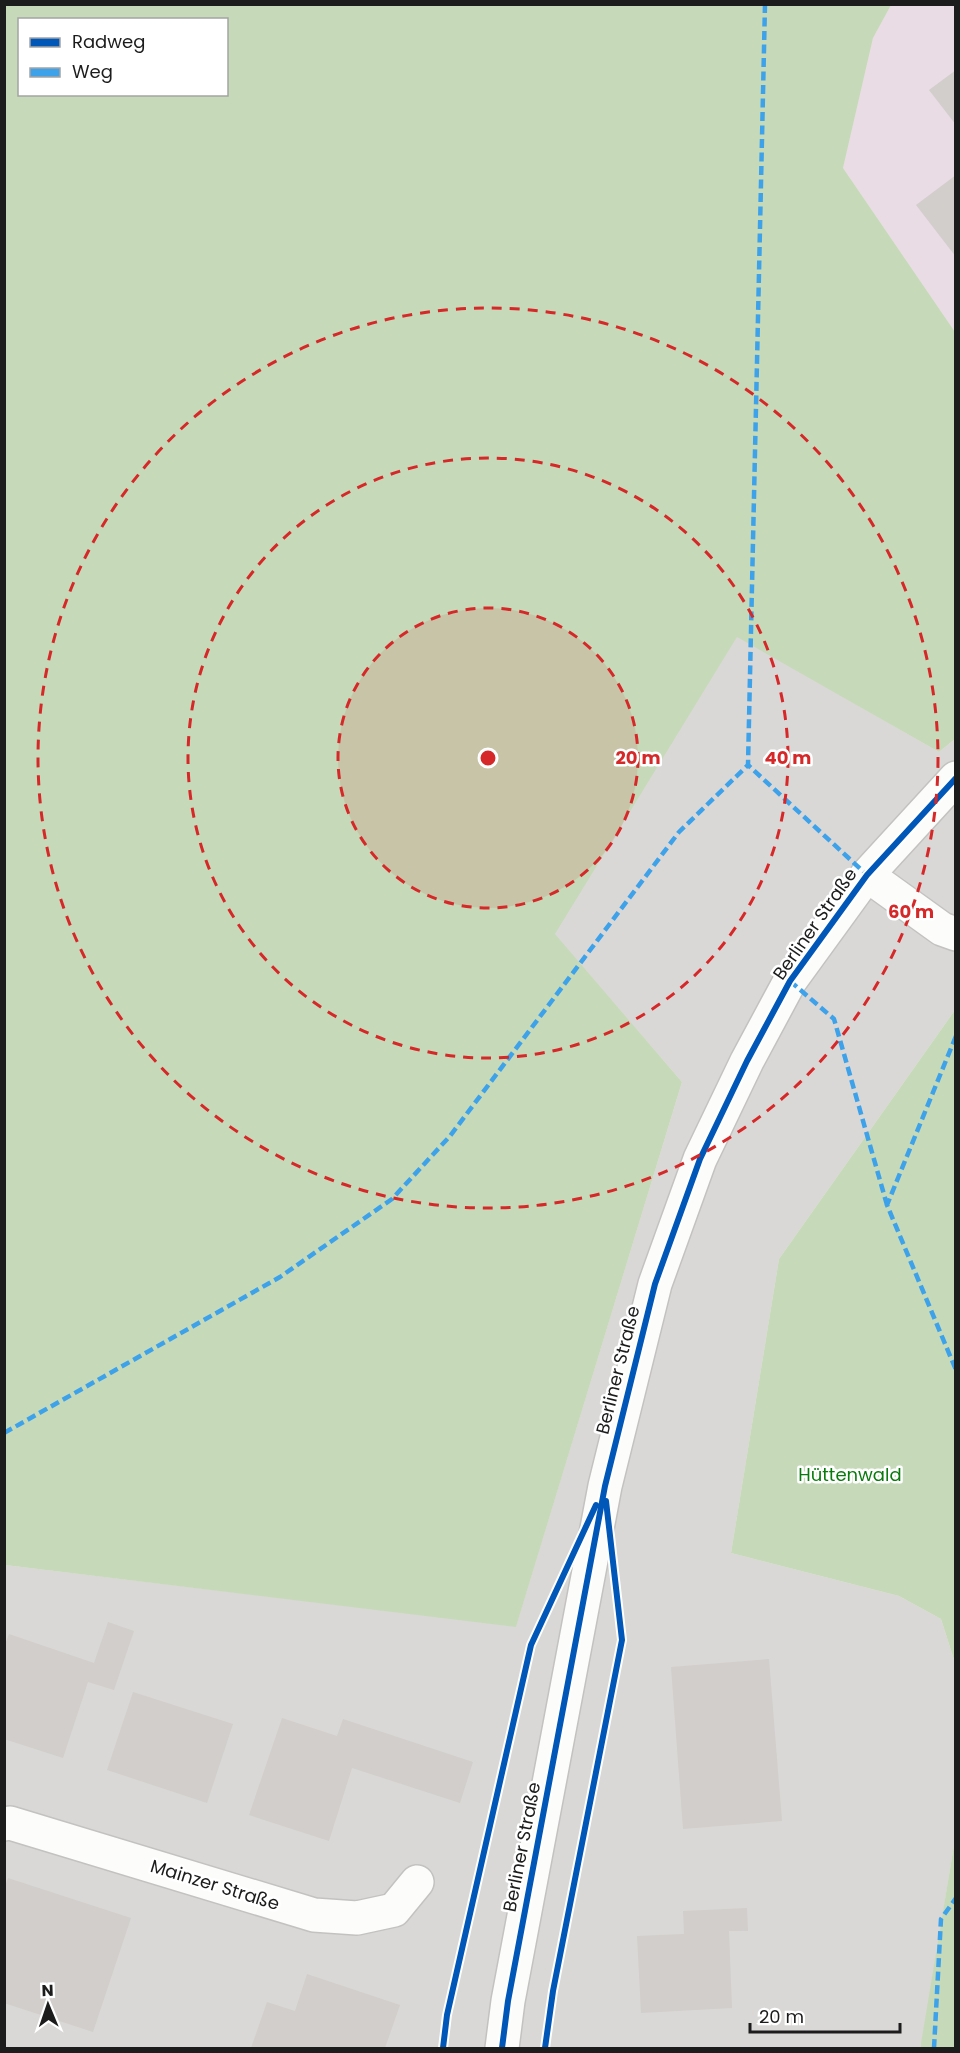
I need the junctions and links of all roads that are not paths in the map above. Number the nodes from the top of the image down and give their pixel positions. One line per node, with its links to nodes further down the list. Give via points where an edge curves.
1 (956, 778): 2 (street, Berliner Straße)
2 (867, 875): 3 (street, via 942,929); 6 (street, Berliner Straße, via 790,981 747,1061 700,1159 655,1284 605,1486)
3 (956, 934)
4 (4, 1824): 5 (street, Mainzer Straße, via 314,1915 357,1918 394,1910)
5 (417, 1882)
6 (502, 2049)

